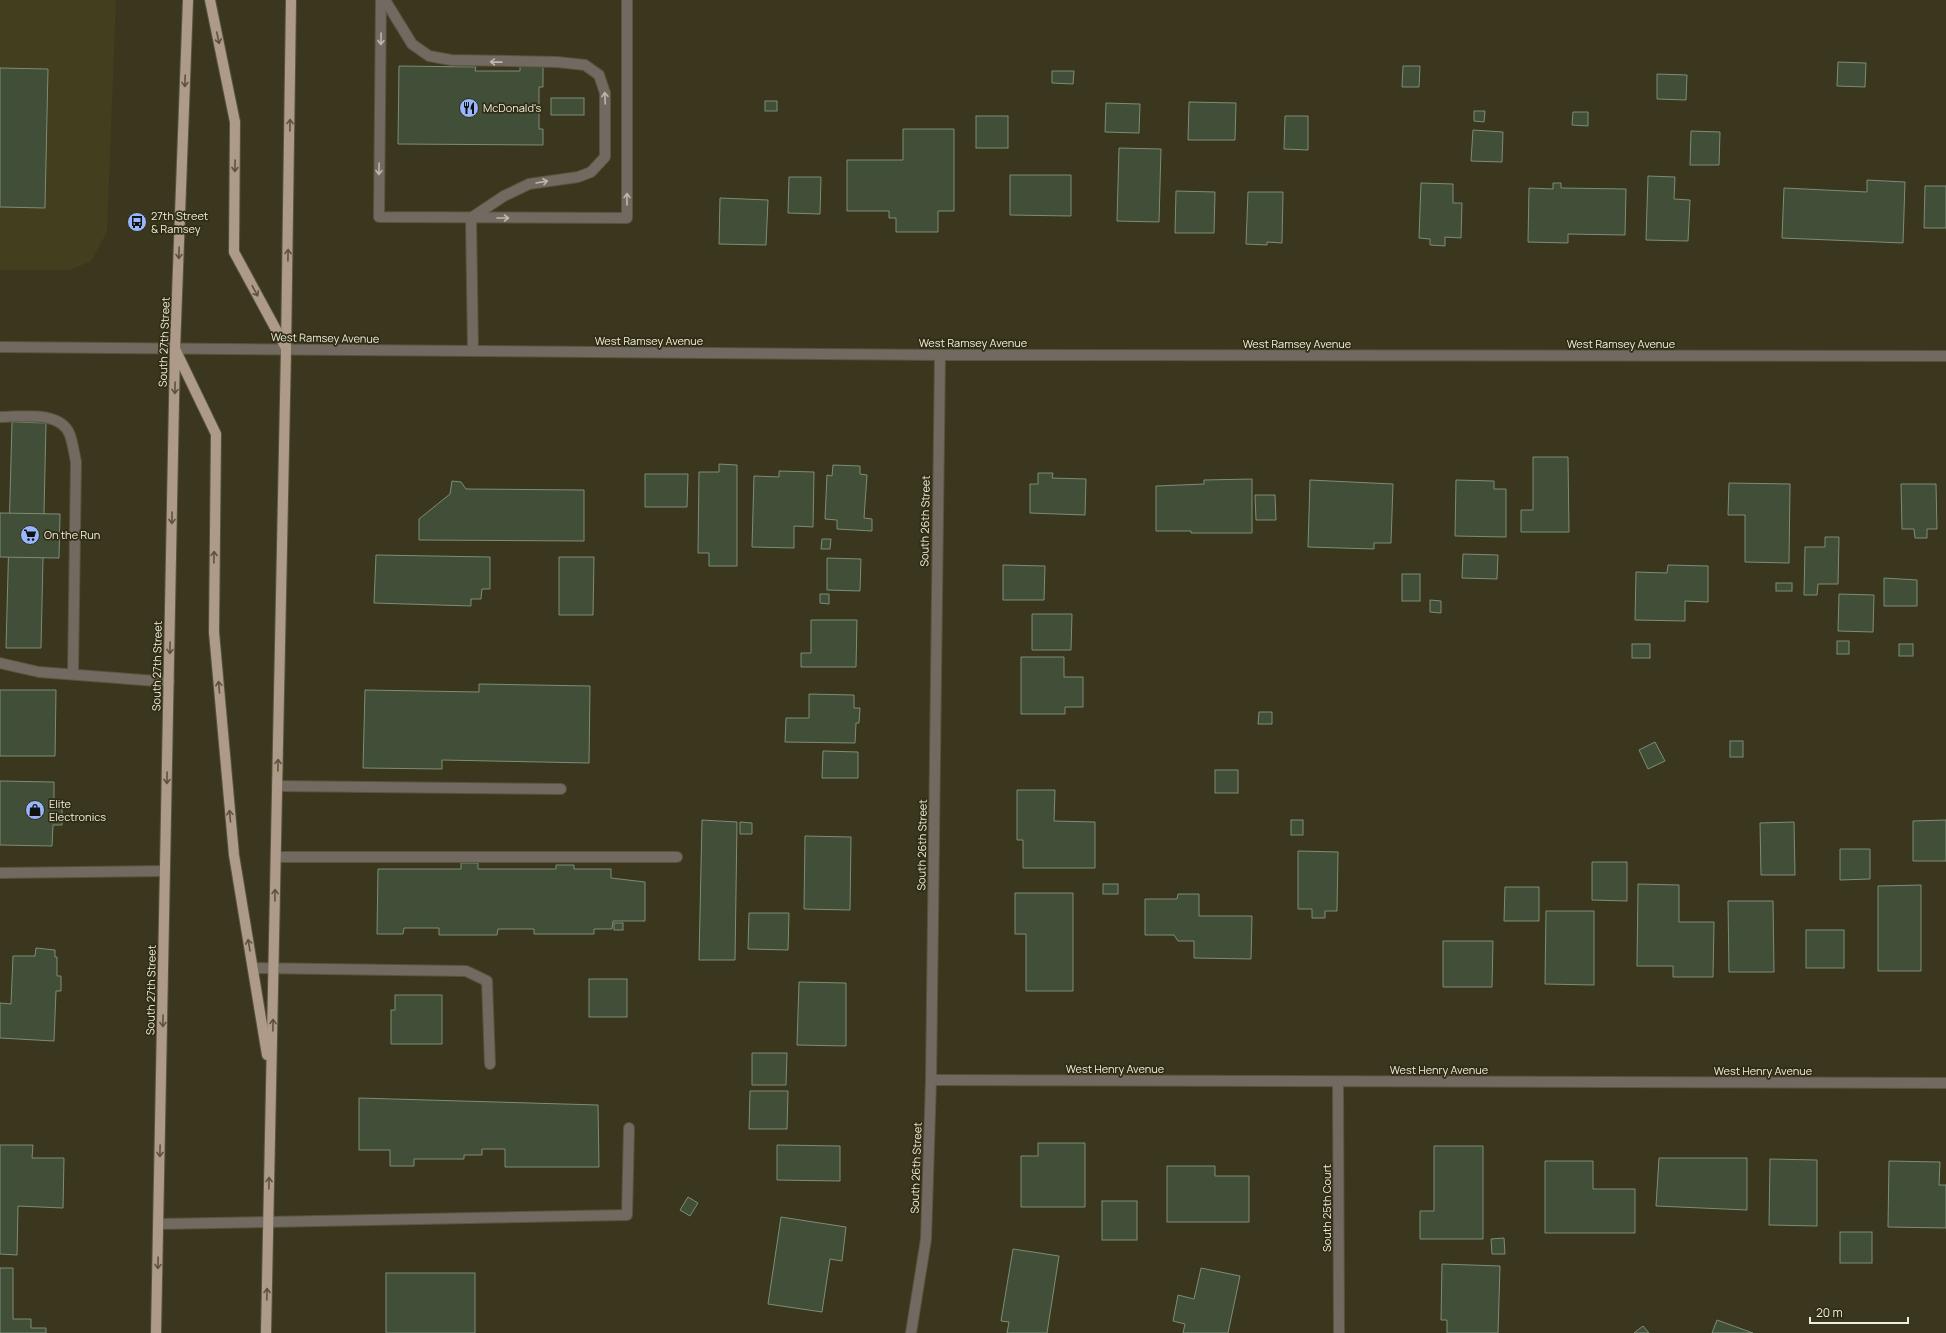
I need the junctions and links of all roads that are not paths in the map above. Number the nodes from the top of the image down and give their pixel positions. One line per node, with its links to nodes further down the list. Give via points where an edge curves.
1 (188, 0): 9 (main road, South 27th Street, one-way to 9)
2 (210, 0): 10 (main road, one-way to 10, via 235,122 234,252)
3 (291, 0): 10 (main road, one-way to 3)
4 (381, 0): 7 (street, one-way to 7, via 379,217)
5 (385, 0): 7 (street, one-way to 5, via 504,196 529,184 578,178 591,172 605,157 605,93 599,75 585,65 451,60 429,56 412,44)
6 (627, 0): 7 (street, one-way to 6, via 627,218)
7 (471, 218): 11 (street)
8 (0, 347): 9 (street, West Ramsey Avenue)
9 (175, 349): 10 (street, West Ramsey Avenue); 17 (main road, South 27th Street, one-way to 17); 24 (main road, one-way to 9, via 234,856 214,632 216,434)
10 (286, 350): 11 (street, West Ramsey Avenue); 18 (main road, one-way to 10)
11 (473, 351): 12 (street, West Ramsey Avenue)
12 (940, 355): 13 (street, West Ramsey Avenue); 28 (street, South 26th Street)
13 (1946, 356)
14 (0, 417): 16 (street, via 42,416 56,419 69,433 76,462)
15 (0, 663): 16 (street, via 39,672)
16 (73, 674): 17 (street)
17 (169, 682): 22 (main road, South 27th Street, one-way to 22)
18 (278, 786): 19 (street); 20 (main road)
19 (562, 789)
20 (276, 857): 21 (street); 25 (main road, one-way to 20)
21 (677, 857)
22 (165, 871): 23 (street); 33 (main road, South 27th Street, one-way to 33)
23 (0, 873)
24 (253, 968): 25 (street); 27 (main road)
25 (274, 969): 26 (street, via 466,971 487,981); 27 (main road, one-way to 25)
26 (490, 1064)
27 (271, 1080): 32 (main road, one-way to 27)
28 (931, 1080): 29 (street, West Henry Avenue); 36 (street, South 26th Street, via 926,1239)
29 (1338, 1082): 30 (street, West Henry Avenue); 37 (street, South 25th Court)
30 (1946, 1083)
31 (629, 1128): 32 (street, via 627,1215)
32 (269, 1222): 33 (street); 35 (main road, one-way to 32)
33 (158, 1224): 34 (main road, South 27th Street, one-way to 34)
34 (156, 1333)
35 (266, 1333)
36 (911, 1333)
37 (1339, 1333)

